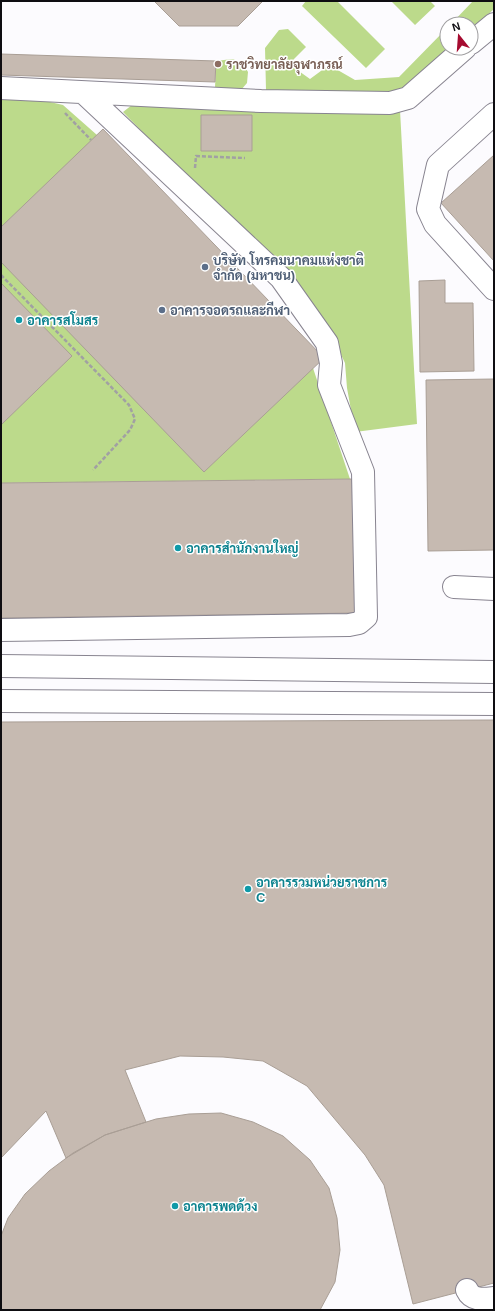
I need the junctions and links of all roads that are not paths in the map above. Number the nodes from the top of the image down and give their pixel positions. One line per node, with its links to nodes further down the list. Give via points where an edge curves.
1 (456, 56): 3 (street, via 408,98 390,103 262,101)
2 (1, 88): 3 (street)
3 (84, 93): 8 (street, via 281,278 327,343 331,363 329,385 363,472 366,617 359,623 349,624)
4 (494, 114): 5 (street, via 438,165 428,209 435,224)
5 (494, 288)
6 (454, 587): 7 (street)
7 (494, 589)
8 (1, 630)
9 (1, 666): 10 (street)
10 (494, 672)
11 (1, 701): 12 (street)
12 (494, 704)
13 (467, 1290): 14 (street, via 474,1297 483,1300)
14 (494, 1298)

